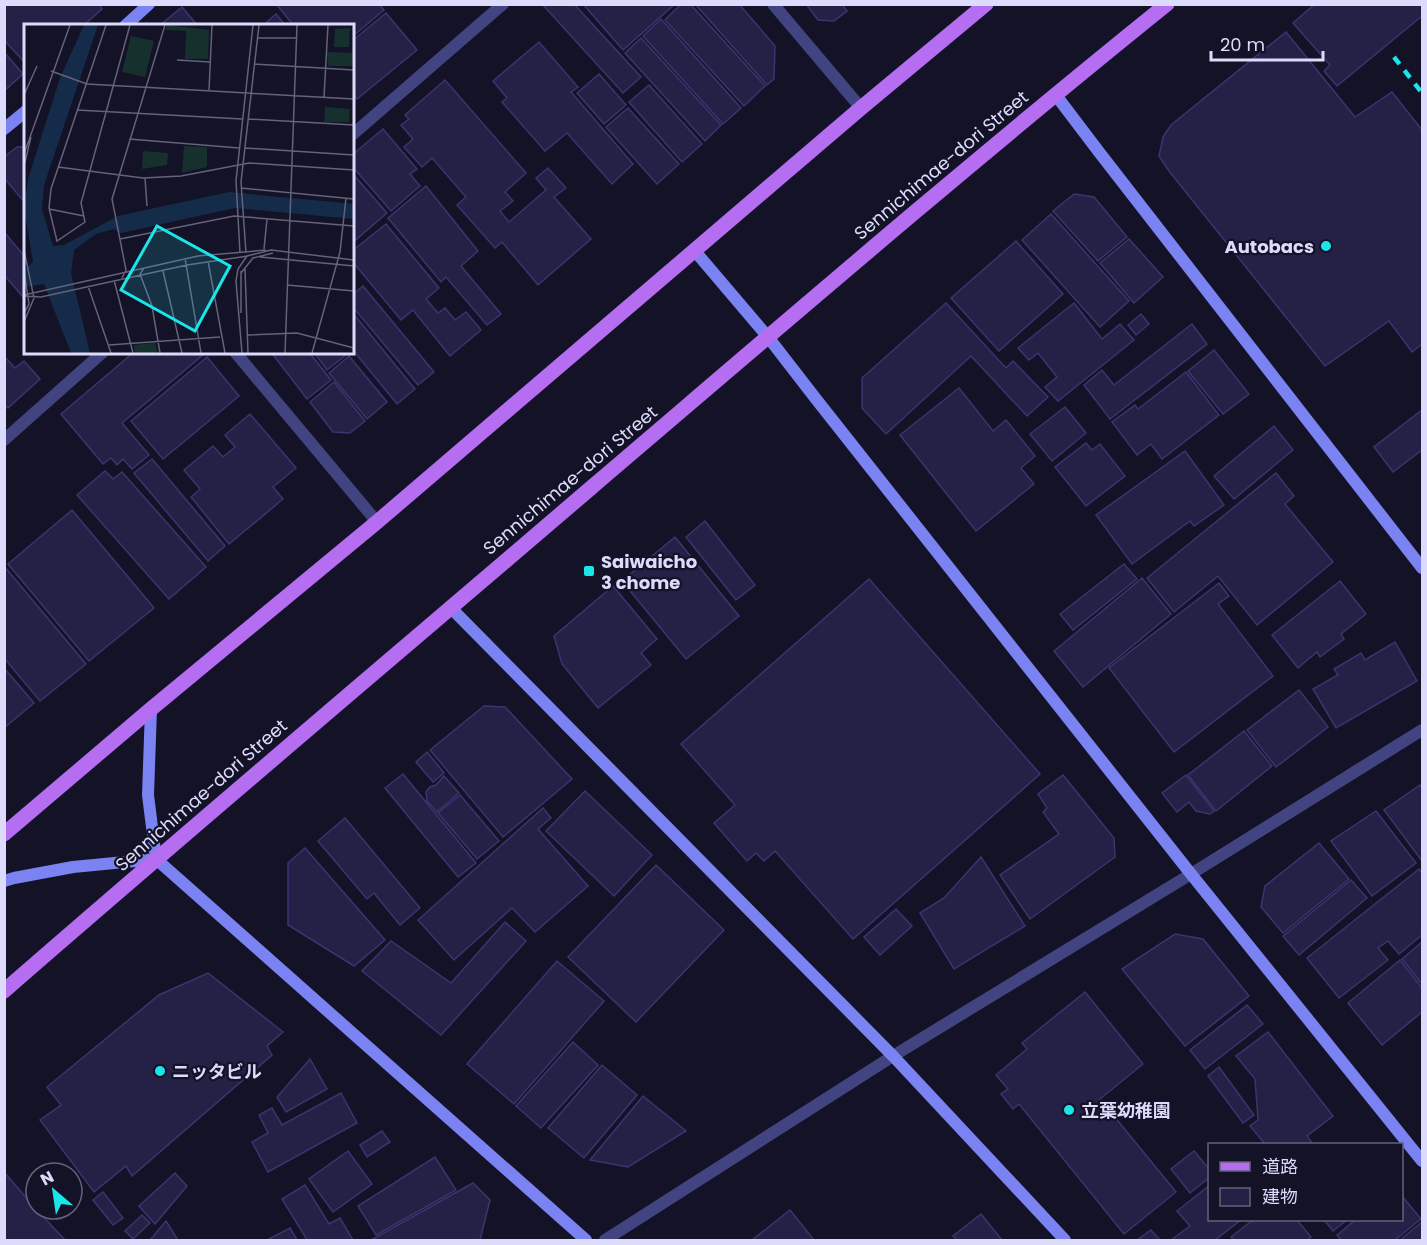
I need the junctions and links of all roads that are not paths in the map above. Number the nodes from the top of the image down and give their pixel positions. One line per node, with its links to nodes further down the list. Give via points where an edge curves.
1 (149, 4): 6 (street)
2 (503, 4): 11 (street)
3 (773, 4): 8 (street)
4 (986, 4): 8 (main road)
5 (1167, 4): 7 (main road, Sennichimae-dori Street)
6 (127, 24)
7 (1056, 94): 13 (main road, Sennichimae-dori Street); 18 (street)
8 (861, 108): 12 (main road)
9 (24, 113): 10 (street)
10 (4, 129)
11 (354, 133)
12 (694, 250): 13 (street); 17 (main road)
13 (768, 337): 19 (main road, Sennichimae-dori Street); 24 (street)
14 (101, 354): 16 (street)
15 (237, 354): 17 (street)
16 (4, 440)
17 (377, 522): 20 (main road)
18 (1422, 568)
19 (450, 607): 23 (main road, Sennichimae-dori Street); 27 (street)
20 (152, 708): 22 (main road); 23 (street, via 148,795)
21 (1422, 730): 24 (street)
22 (4, 834)
23 (156, 859): 25 (street, via 74,867); 26 (main road, Sennichimae-dori Street); 29 (street)
24 (1191, 874): 27 (street); 28 (street)
25 (4, 881)
26 (4, 991)
27 (893, 1056): 30 (street); 31 (street)
28 (1422, 1161)
29 (586, 1240)
30 (605, 1240)
31 (1065, 1240)

